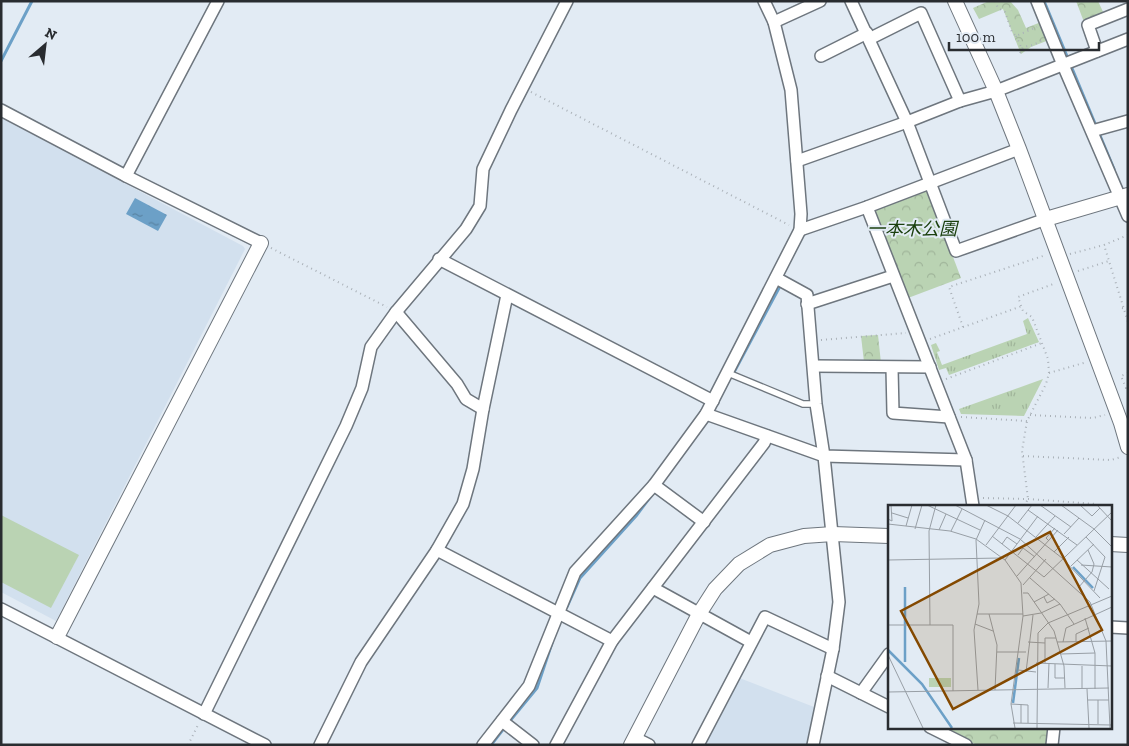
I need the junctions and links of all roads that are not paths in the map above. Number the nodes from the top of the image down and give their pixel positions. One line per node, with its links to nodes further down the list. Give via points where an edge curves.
1 (218, 1): 23 (street)
2 (567, 1): 31 (street, via 483,169 480,206 466,229)
3 (764, 1): 9 (street)
4 (820, 1): 9 (street)
5 (851, 1): 10 (street)
6 (955, 1): 15 (street)
7 (1037, 1): 14 (street)
8 (1128, 9): 12 (street, via 1088,26)
9 (774, 22): 22 (street, via 791,90)
10 (868, 36): 13 (street); 16 (street, via 921,13); 19 (street)
11 (1128, 39): 12 (street)
12 (1097, 51): 14 (street)
13 (821, 56)
14 (1062, 65): 15 (street); 20 (street)
15 (996, 91): 16 (street); 21 (street)
16 (960, 101): 19 (street)
17 (1, 110): 23 (street)
18 (1128, 121): 20 (street)
19 (907, 122): 22 (street); 24 (street)
20 (1092, 131): 25 (street)
21 (1019, 149): 24 (street); 28 (street)
22 (797, 161): 29 (street)
23 (126, 176): 30 (street)
24 (930, 182): 26 (street); 28 (street, via 956,251)
25 (1124, 196): 27 (street); 28 (street)
26 (867, 207): 29 (street); 32 (street)
27 (1128, 216)
28 (1046, 219): 46 (street, via 1054,256)
29 (800, 230): 33 (street)
30 (261, 243): 65 (street)
31 (439, 259): 34 (street); 36 (street)
32 (893, 276): 35 (street); 38 (street)
33 (776, 278): 35 (street, via 807,295); 40 (street)
34 (507, 295): 41 (street); 43 (street)
35 (807, 304): 37 (street)
36 (396, 312): 43 (street, via 466,399); 73 (street, via 371,347 362,388 346,426)
37 (814, 366): 39 (street); 42 (street)
38 (930, 367): 39 (street); 45 (street)
39 (892, 368): 45 (street, via 893,413)
40 (728, 373): 41 (street); 42 (lane, via 803,404)
41 (713, 401): 44 (street)
42 (816, 404): 49 (street)
43 (483, 408): 58 (street, via 464,504)
44 (706, 414): 47 (street); 51 (street)
45 (953, 415): 50 (street)
46 (1124, 422): 48 (street)
47 (767, 436): 49 (street); 53 (street)
48 (1125, 452)
49 (824, 456): 50 (street); 54 (street)
50 (966, 460): 52 (street)
51 (654, 485): 53 (street); 61 (street, via 575,572)
52 (972, 502)
53 (704, 522): 59 (street)
54 (833, 534): 55 (street); 62 (street, via 804,536 770,545 739,564 715,589); 68 (street, via 839,602)
55 (888, 536)
56 (1112, 544): 57 (street)
57 (1128, 545)
58 (437, 550): 61 (street); 79 (street, via 362,662)
59 (653, 588): 62 (street); 66 (street)
60 (1, 609): 65 (street)
61 (558, 613): 66 (street); 74 (street, via 529,686)
62 (699, 614): 67 (street); 77 (street)
63 (1112, 627): 64 (street)
64 (1128, 628)
65 (57, 637): 73 (street)
66 (612, 641): 82 (street)
67 (752, 642): 68 (street, via 765,617); 84 (street)
68 (833, 650): 70 (street)
69 (888, 655): 71 (street)
70 (827, 676): 71 (street); 85 (street)
71 (861, 693): 72 (street)
72 (888, 706)
73 (204, 714): 78 (street)
74 (502, 721): 80 (street); 81 (street)
75 (1054, 728): 87 (street)
76 (944, 730): 86 (street)
77 (633, 741): 83 (street)
78 (265, 745)
79 (320, 745)
80 (483, 745)
81 (533, 745)
82 (556, 745)
83 (649, 745)
84 (698, 745)
85 (813, 745)
86 (966, 745)
87 (1052, 745)

